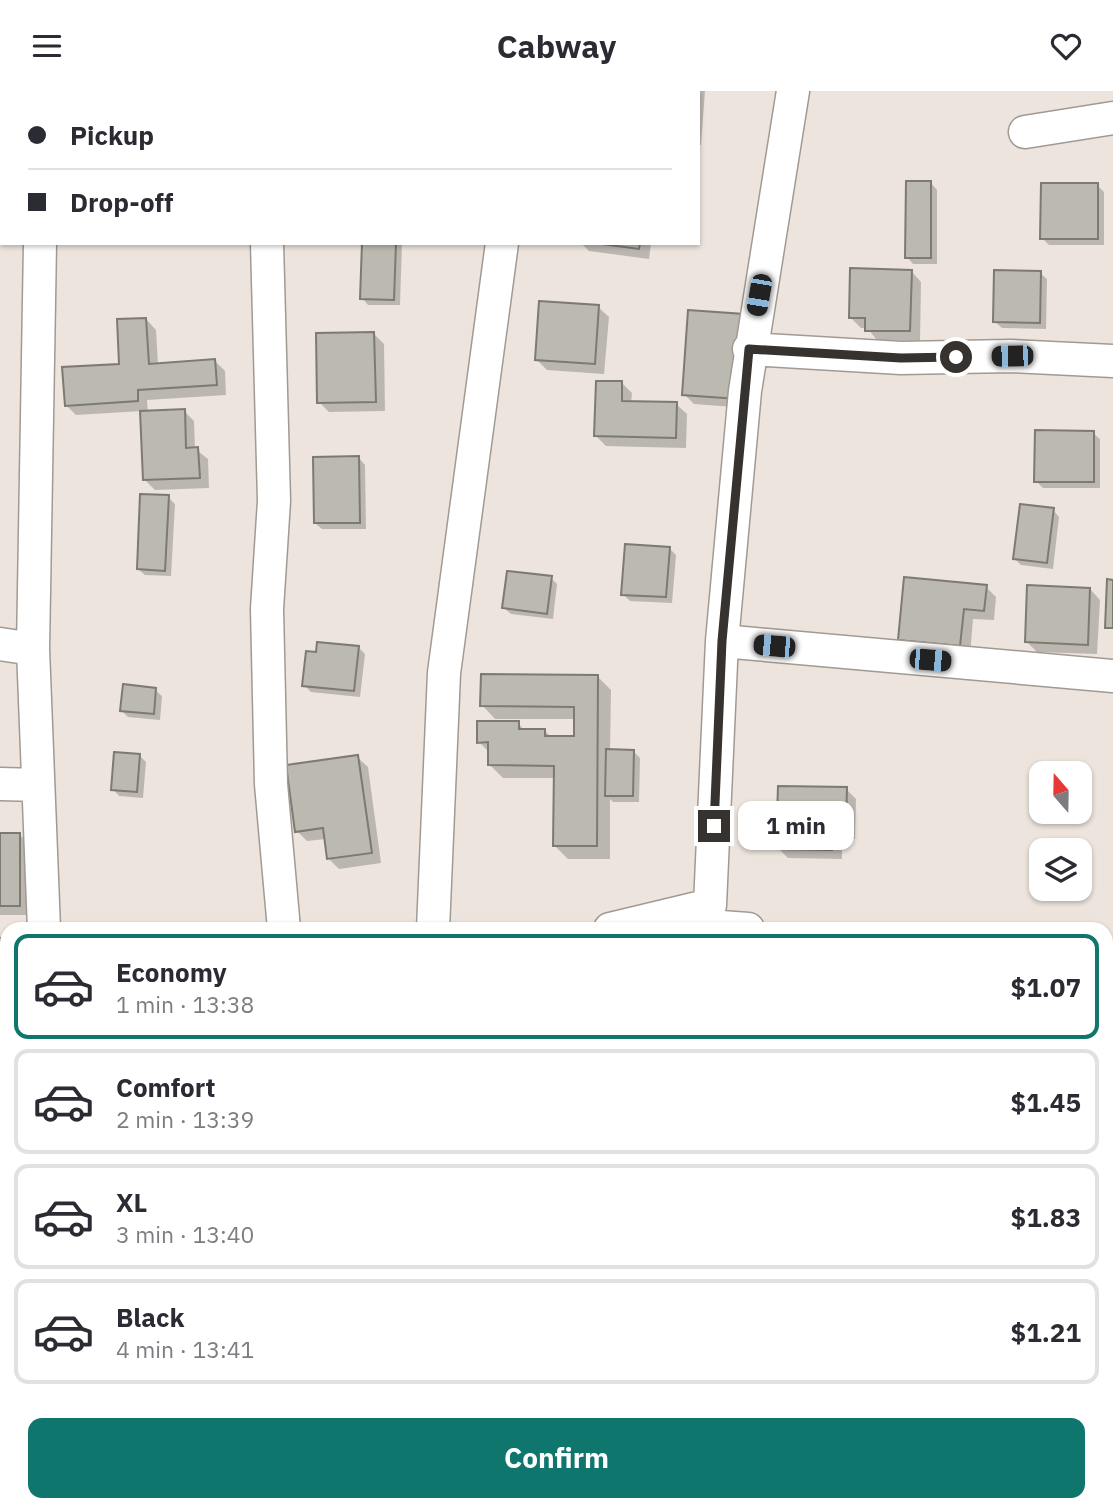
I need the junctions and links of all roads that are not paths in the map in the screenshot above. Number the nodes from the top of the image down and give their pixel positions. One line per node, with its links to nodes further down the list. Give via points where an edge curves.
1 (793, 91): 7 (street)
2 (1113, 118): 3 (street)
3 (1025, 132)
4 (40, 245): 11 (street)
5 (267, 245): 16 (street, via 274,501 267,609 271,784)
6 (502, 245): 17 (street, via 444,673)
7 (749, 349): 8 (street, via 901,358 1012,356); 9 (street)
8 (1113, 361)
9 (722, 641): 12 (street); 18 (street)
10 (0, 644): 11 (street)
11 (33, 649): 14 (street)
12 (1113, 676)
13 (0, 784): 14 (street)
14 (38, 785): 15 (street)
15 (44, 922)
16 (283, 922)
17 (433, 922)
18 (725, 922)

